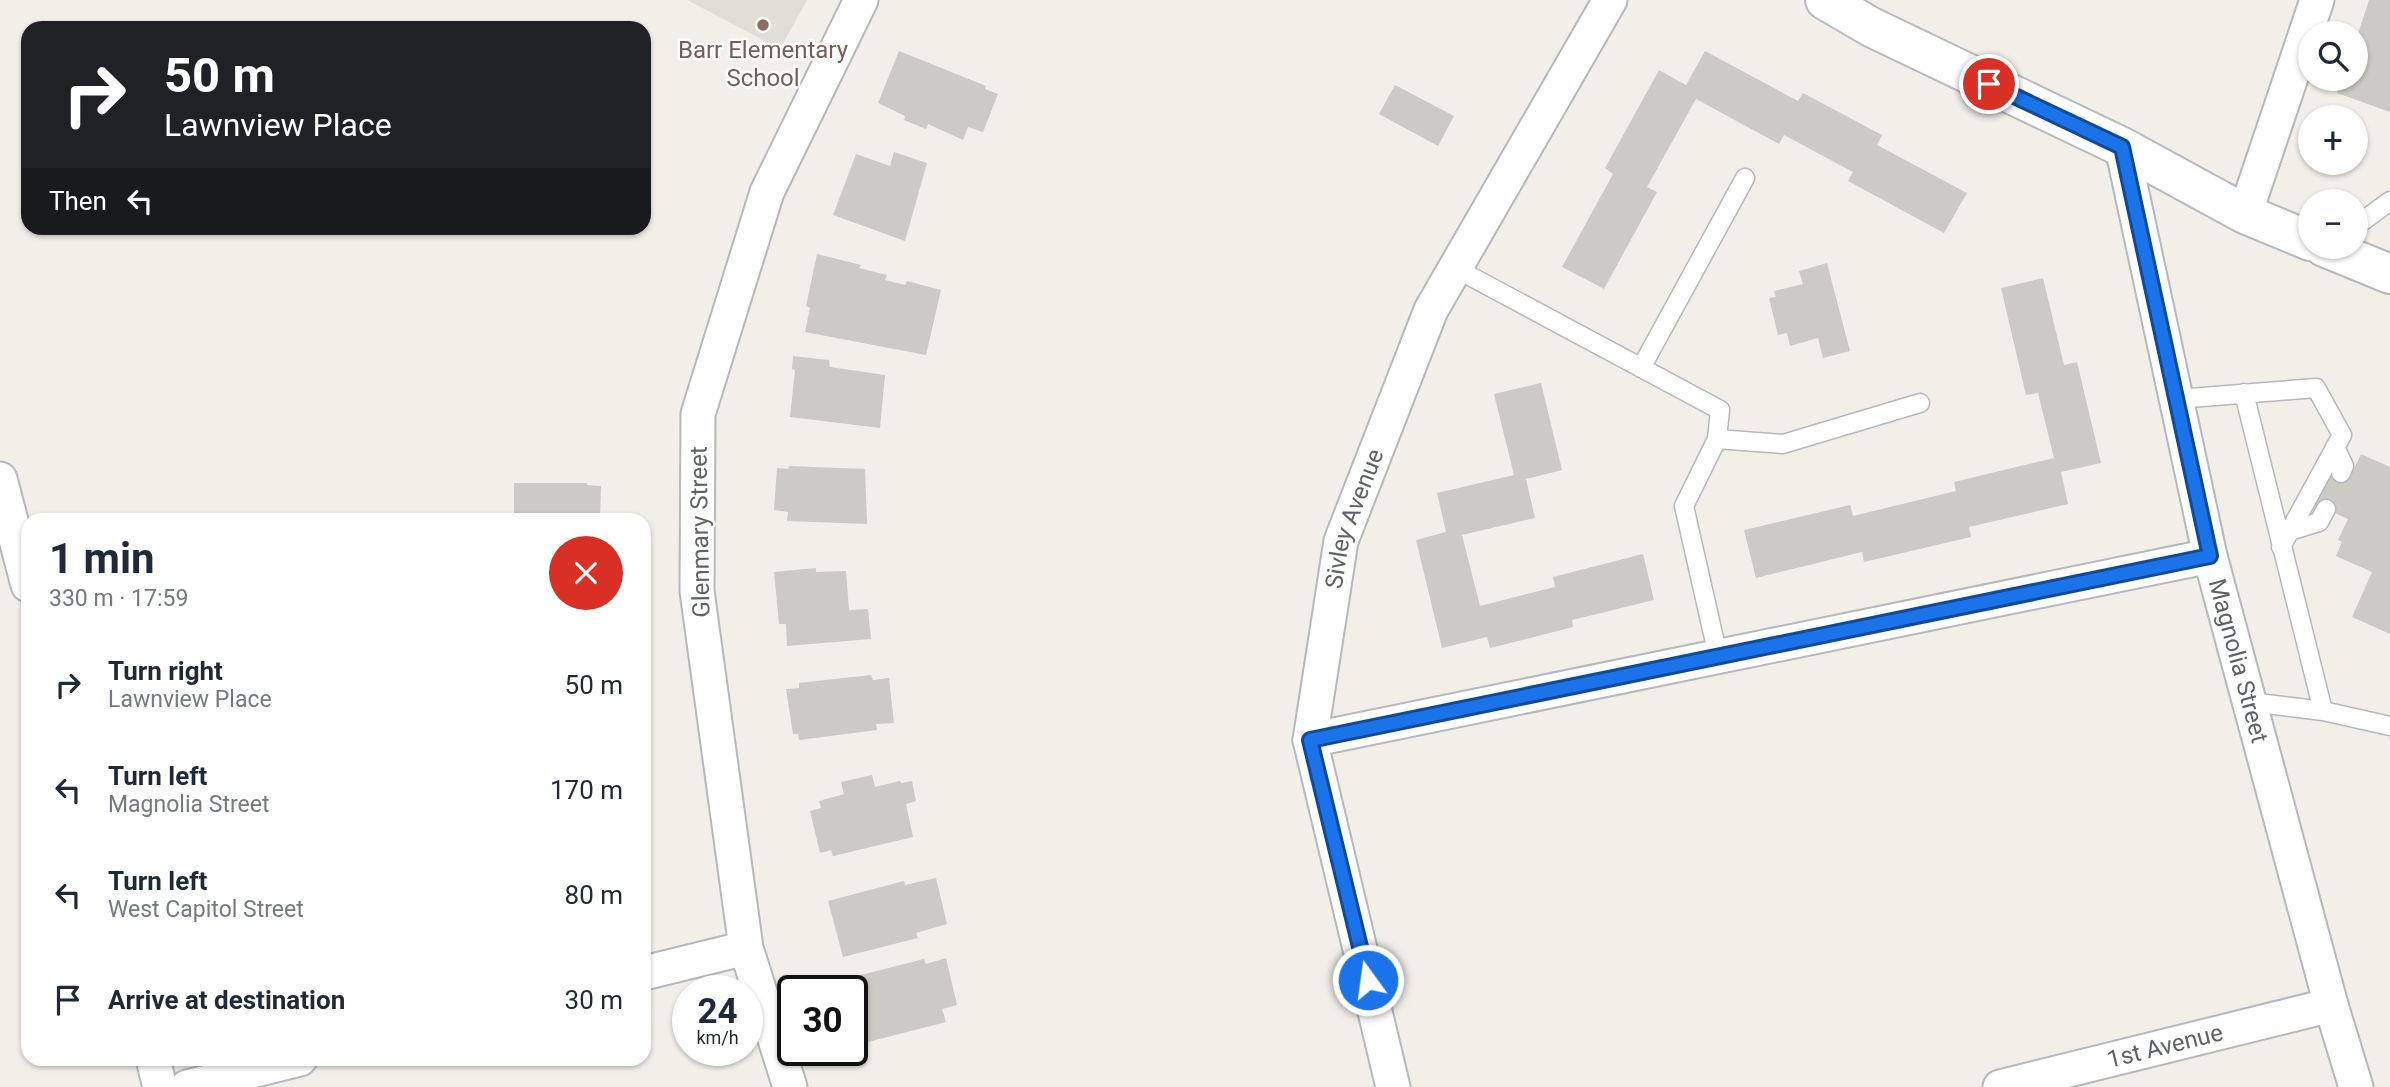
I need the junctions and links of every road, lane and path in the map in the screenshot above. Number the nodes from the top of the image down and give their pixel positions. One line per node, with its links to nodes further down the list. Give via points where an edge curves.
1 (861, 0): 32 (street, Glenmary Street, via 767,192 698,414 697,591)
2 (1610, 0): 12 (street, Sivley Avenue)
3 (1825, 0): 5 (main road, via 1871,27)
4 (2317, 0): 8 (street)
5 (2122, 147): 8 (main road); 16 (street, Magnolia Street)
6 (1745, 178): 14 (lane)
7 (2390, 201): 9 (lane)
8 (2245, 214): 10 (main road)
9 (2368, 216)
10 (2298, 232)
11 (2361, 259): 13 (main road)
12 (1455, 268): 14 (lane); 31 (street, Sivley Avenue, via 1431,310 1341,541)
13 (2390, 274)
14 (1641, 368): 18 (lane, via 1720,410)
15 (2244, 393): 16 (lane); 19 (lane, via 2316,388 2342,435); 24 (lane)
16 (2176, 399): 25 (street, Magnolia Street)
17 (1920, 403): 18 (lane, via 1783,444)
18 (1717, 439): 27 (lane, via 1684,506)
19 (2335, 447): 20 (lane, via 2344,466); 23 (lane)
20 (2341, 473)
21 (0, 479): 26 (street)
22 (2326, 509): 23 (lane, via 2319,522)
23 (2290, 531): 24 (lane)
24 (2281, 547): 29 (lane)
25 (2210, 556): 27 (street); 28 (street, Magnolia Street)
26 (21, 558)
27 (1718, 656): 31 (street)
28 (2250, 702): 29 (lane); 34 (street, Magnolia Street)
29 (2323, 710): 30 (lane)
30 (2390, 726)
31 (1310, 740): 40 (street, Sivley Avenue)
32 (746, 948): 33 (street); 39 (street, Glenmary Street)
33 (651, 971)
34 (2331, 1005): 41 (street, 1st Avenue); 42 (street, Magnolia Street)
35 (155, 1066): 37 (street)
36 (272, 1066): 38 (street)
37 (160, 1087)
38 (187, 1087)
39 (790, 1087)
40 (1394, 1087)
41 (2000, 1087)
42 (2356, 1087)

